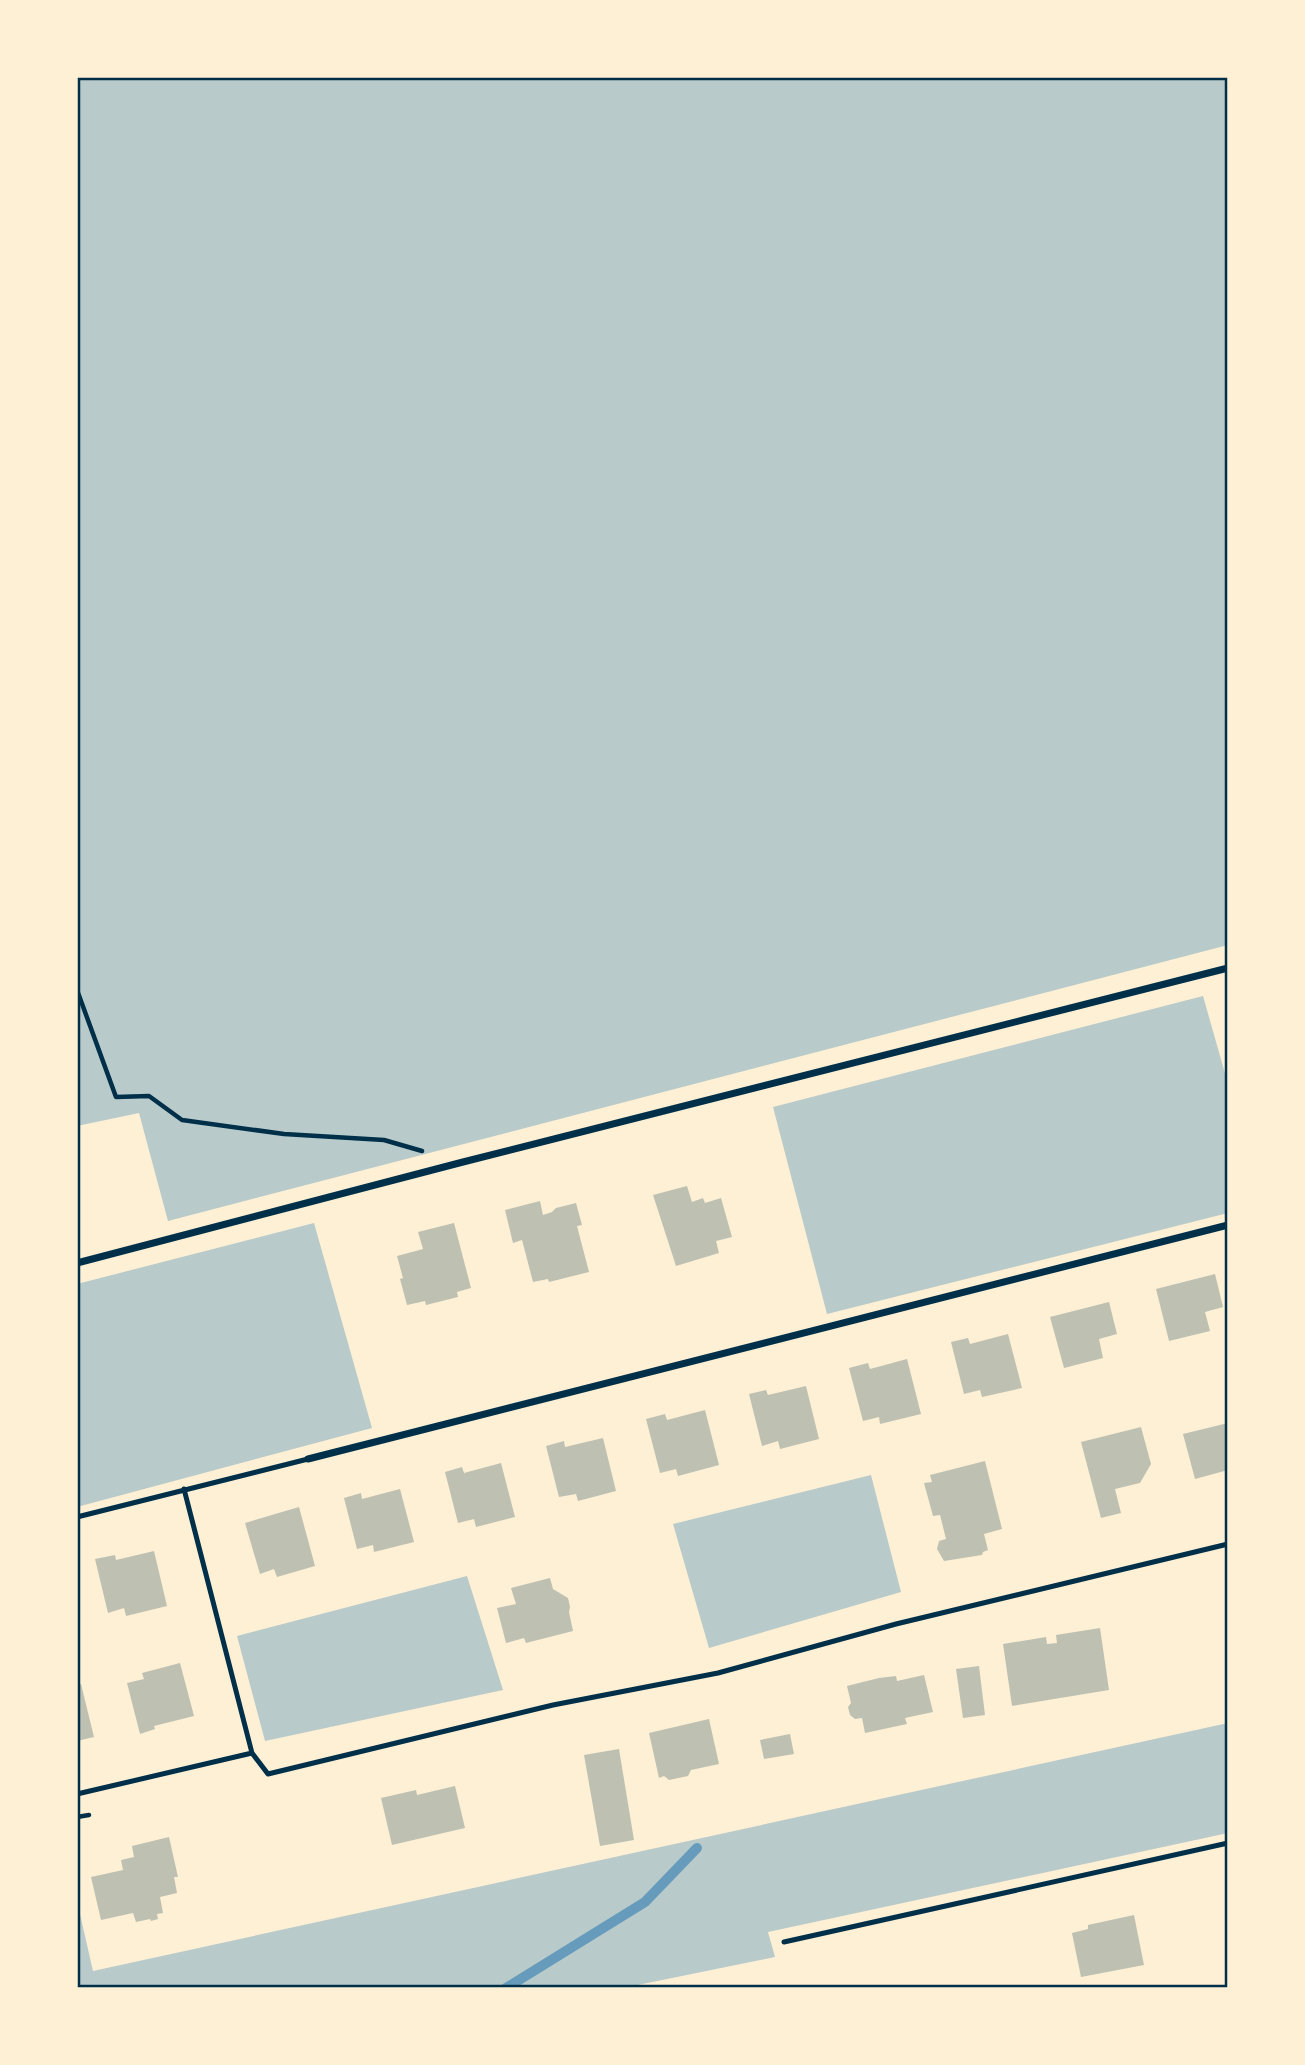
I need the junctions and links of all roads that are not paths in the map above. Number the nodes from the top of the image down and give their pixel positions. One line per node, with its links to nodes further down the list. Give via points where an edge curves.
1 (1228, 968): 3 (street)
2 (1228, 1225): 4 (street)
3 (77, 1263)
4 (308, 1458): 5 (lane)
5 (184, 1489): 6 (lane); 8 (lane)
6 (77, 1517)
7 (1228, 1544): 8 (lane, via 718,1672 553,1705 268,1774)
8 (252, 1753): 9 (lane)
9 (77, 1794)
10 (1228, 1843): 11 (lane)
11 (784, 1942)

